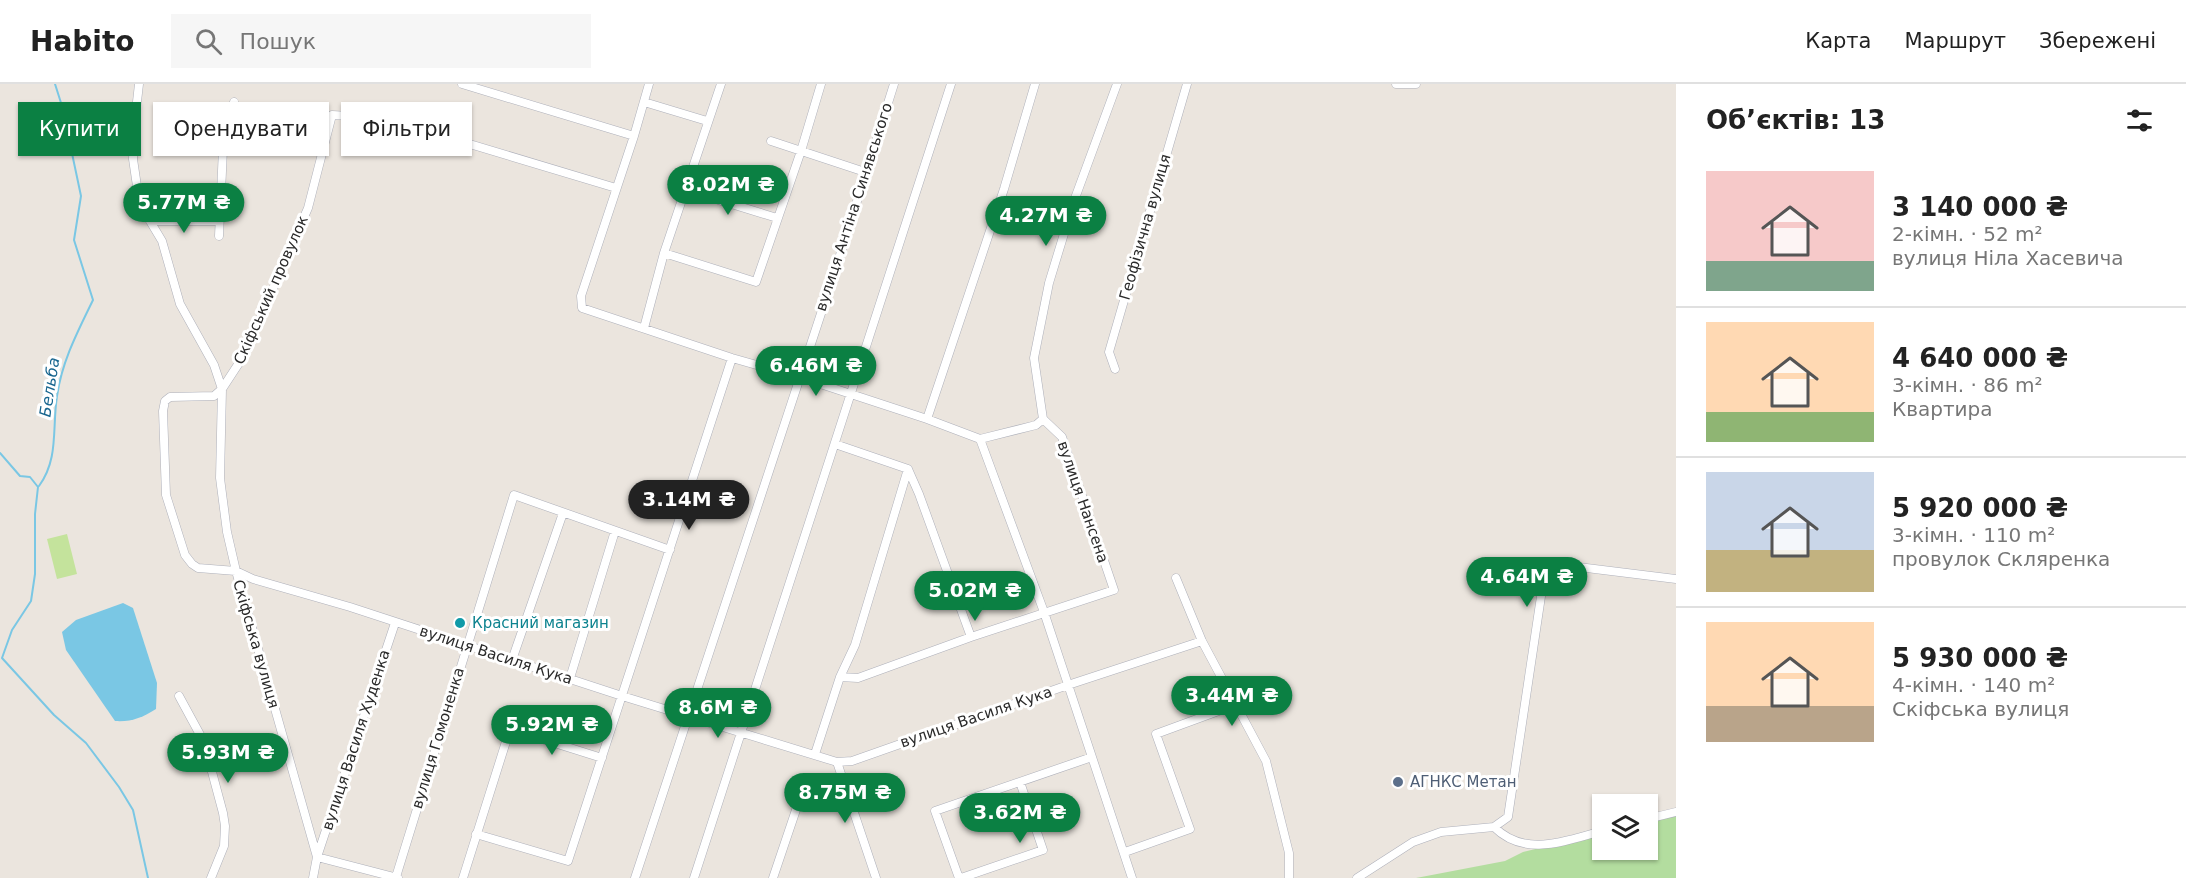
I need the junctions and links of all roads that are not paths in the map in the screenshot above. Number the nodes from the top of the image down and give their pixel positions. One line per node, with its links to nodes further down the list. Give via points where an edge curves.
1 (139, 84): 23 (street, via 133,159 138,193)
2 (462, 84): 15 (street)
3 (649, 84): 13 (street)
4 (721, 84): 14 (street)
5 (820, 84): 17 (street)
6 (894, 84): 19 (street, вулиця Антіна Синявського)
7 (951, 84): 32 (street)
8 (1035, 84): 33 (street)
9 (1117, 84): 34 (street, via 1048,283 1034,358)
10 (1187, 84): 29 (street, Геофізична вулиця, via 1109,352)
11 (1396, 84): 12 (street)
12 (1413, 85)
13 (644, 102): 14 (street); 15 (street)
14 (708, 121): 21 (street)
15 (634, 136): 20 (street)
16 (771, 141): 17 (street)
17 (801, 151): 19 (street); 22 (street)
18 (223, 156): 24 (street)
19 (865, 172): 30 (street, вулиця Антіна Синявського)
20 (616, 188): 27 (street, via 581,296 582,308); 31 (street, Скіфський провулок, via 383,118 332,115 308,208 256,328)
21 (686, 190): 22 (street); 26 (street)
22 (777, 218): 26 (street, via 756,282)
23 (150, 221): 24 (street); 31 (street, via 162,241 180,304 214,365)
24 (219, 221): 25 (street)
25 (219, 236)
26 (664, 253): 27 (street)
27 (644, 328): 28 (street)
28 (732, 358): 30 (street); 40 (street)
29 (1115, 369)
30 (799, 377): 32 (street); 56 (street, вулиця Антіна Синявського)
31 (222, 389): 41 (street, via 220,478); 41 (street, Скіфська вулиця, via 214,396 170,397 165,401 166,495 181,546 192,564 203,570)
32 (849, 395): 33 (street); 36 (street)
33 (927, 419): 35 (street)
34 (1043, 419): 35 (street, via 1036,425); 44 (street, вулиця Нансена, via 1062,437 1114,590)
35 (980, 439): 44 (street)
36 (835, 444): 37 (street); 57 (street)
37 (908, 469): 46 (street); 50 (street, via 855,645)
38 (562, 513): 39 (street); 48 (street, вулиця Гомоненка, via 514,495); 49 (street)
39 (615, 531): 40 (street); 51 (street)
40 (670, 550): 54 (street)
41 (236, 571): 45 (street, вулиця Василя Кука); 70 (street, Скіфська вулиця)
42 (1176, 578): 47 (street)
43 (1676, 579): 66 (street, via 1546,563 1511,806 1508,817)
44 (1044, 612): 46 (street); 52 (street)
45 (395, 623): 48 (street, вулиця Василя Кука); 70 (street, вулиця Василя Худенка)
46 (971, 637): 50 (street, via 858,678)
47 (1202, 641): 52 (street, вулиця Василя Кука); 55 (street)
48 (467, 644): 49 (street, вулиця Василя Кука); 73 (street, вулиця Гомоненка)
49 (512, 660): 51 (street, вулиця Василя Кука)
50 (840, 677): 58 (street)
51 (570, 678): 54 (street, вулиця Василя Кука)
52 (1068, 685): 60 (street); 61 (street, вулиця Василя Кука)
53 (179, 696): 71 (street, via 204,742 224,819 224,846)
54 (622, 696): 56 (street, вулиця Василя Кука); 59 (street)
55 (1235, 705): 69 (street, via 1156,734 1190,829); 81 (street, via 1266,761 1289,853)
56 (688, 717): 57 (street, вулиця Василя Кука); 75 (street, вулиця Антіна Синявського)
57 (740, 732): 58 (street, вулиця Василя Кука); 76 (street)
58 (815, 754): 61 (street, вулиця Василя Кука)
59 (602, 758): 67 (street, via 568,861); 67 (street, via 510,729)
60 (1092, 758): 62 (street); 69 (street)
61 (837, 762): 63 (street)
62 (1020, 782): 79 (street, via 1043,850); 79 (street, via 935,811)
63 (845, 786): 77 (street, via 799,801); 78 (street)
64 (1676, 812): 65 (street)
65 (1658, 816)
66 (1494, 827): 68 (street, via 1523,845 1535,846); 82 (street, via 1441,832 1413,842)
67 (476, 834): 74 (street)
68 (1592, 834)
69 (1125, 852): 80 (street)
70 (317, 857): 72 (street, Скіфська вулиця); 73 (street)
71 (211, 878)
72 (313, 878)
73 (397, 878)
74 (463, 878)
75 (635, 878)
76 (694, 878)
77 (773, 878)
78 (876, 878)
79 (960, 878)
80 (1132, 878)
81 (1289, 878)
82 (1357, 878)

